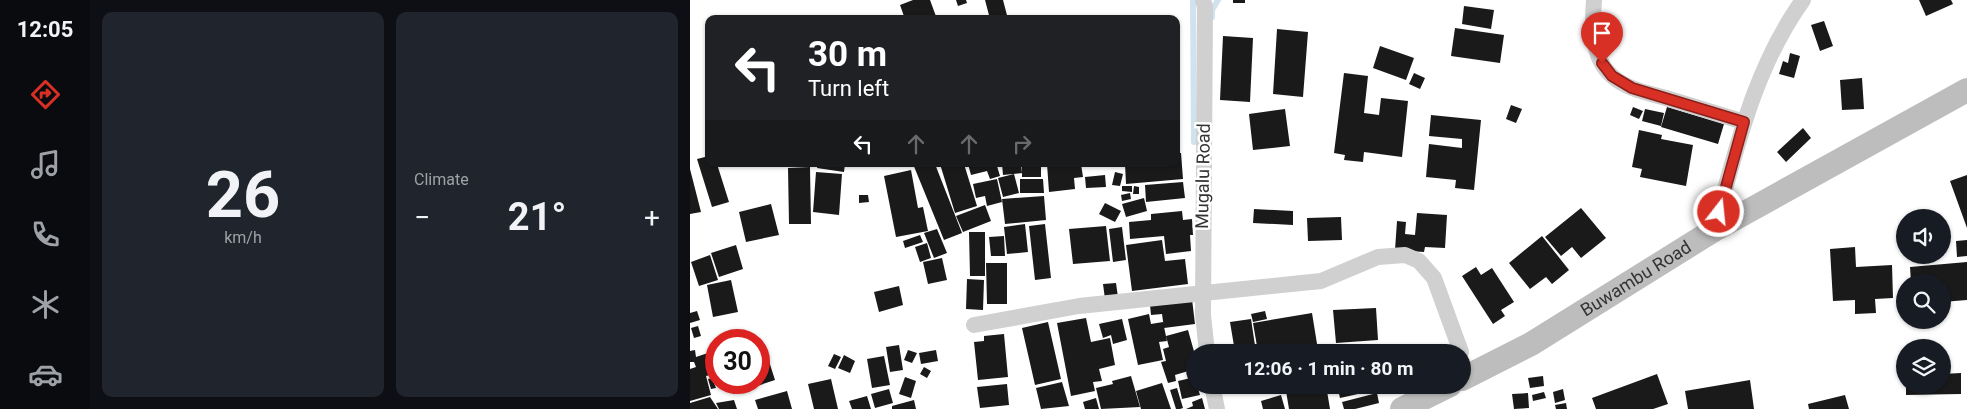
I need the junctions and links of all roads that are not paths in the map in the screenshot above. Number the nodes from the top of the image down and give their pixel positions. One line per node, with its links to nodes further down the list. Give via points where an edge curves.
1 (1594, 0): 5 (street, via 1594,44 1612,76 1632,88)
2 (1802, 0): 5 (street, via 1770,52)
3 (1205, 2): 7 (street, Mugalu Road)
4 (1967, 90): 6 (street, Buwambu Road)
5 (1744, 122): 6 (street)
6 (1714, 230): 11 (street, Buwambu Road, via 1531,344)
7 (1203, 292): 8 (street, via 1078,306); 9 (street, Mugalu Road); 10 (street, via 1321,281 1378,257 1405,256 1419,262 1434,278)
8 (974, 325)
9 (1206, 344)
10 (1454, 344)
11 (1471, 365)
12 (1214, 394): 14 (street)
13 (1424, 394): 15 (street, Buwambu Road)
14 (1217, 409)
15 (1402, 409)

